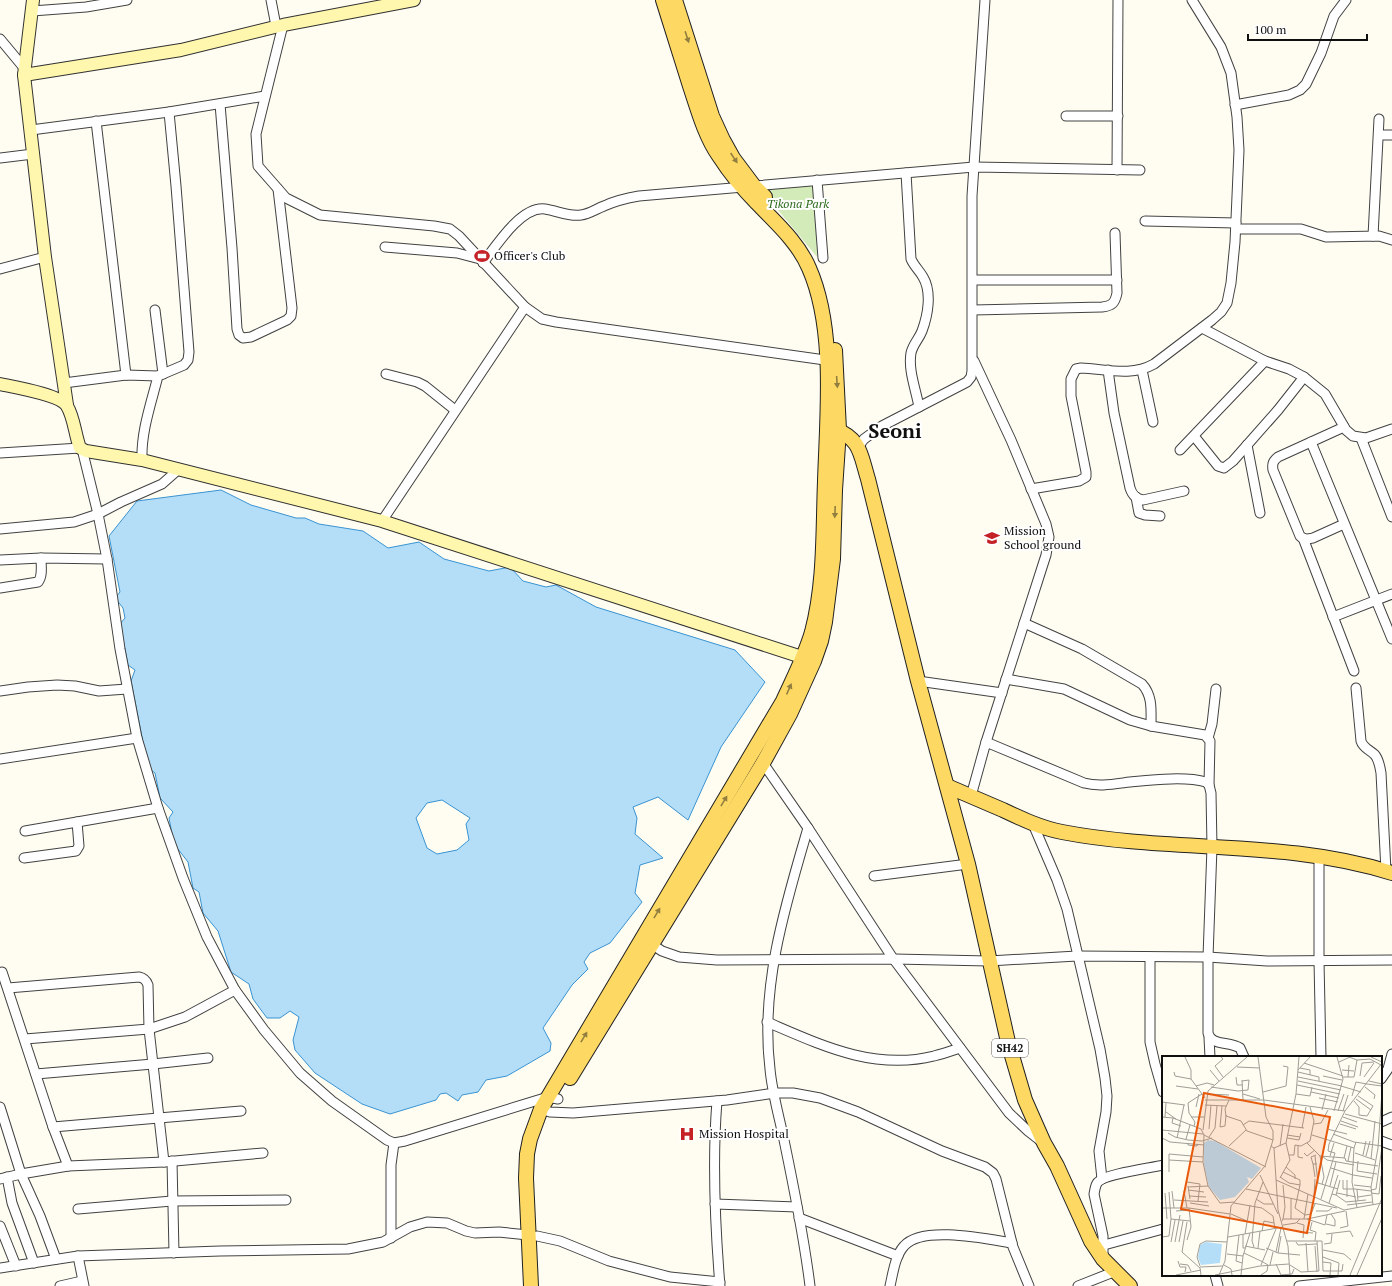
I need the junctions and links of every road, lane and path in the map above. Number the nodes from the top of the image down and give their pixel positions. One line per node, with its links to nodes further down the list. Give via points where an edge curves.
1 (127, 0): 10 (street, via 86,7)
2 (271, 0): 11 (street)
3 (414, 0): 11 (main road)
4 (663, 0): 32 (main road, via 707,134 718,155)
5 (675, 0): 32 (main road, one-way to 32, via 712,116)
6 (985, 0): 27 (street)
7 (1118, 0): 19 (street)
8 (1192, 0): 16 (street, via 1227,61)
9 (1346, 0): 16 (street, via 1334,16 1321,53 1306,84 1300,90 1289,95)
10 (32, 6): 13 (main road)
11 (280, 25): 13 (main road, via 181,50); 14 (street)
12 (0, 39): 13 (street)
13 (25, 72): 22 (main road)
14 (265, 96): 15 (street); 33 (street, via 256,134 258,166)
15 (220, 104): 17 (street); 33 (street, via 237,329 243,338 251,337 291,316)
16 (1235, 105): 35 (street, via 1239,150)
17 (169, 112): 21 (street); 57 (street, via 189,343 188,360 184,365)
18 (1066, 116): 19 (street)
19 (1118, 116): 28 (street)
20 (1379, 119): 23 (street)
21 (96, 121): 22 (street); 56 (street)
22 (30, 130): 25 (main road)
23 (1379, 135): 24 (street); 37 (street)
24 (1392, 135)
25 (33, 154): 26 (street); 40 (main road)
26 (0, 158)
27 (974, 167): 28 (street); 30 (street); 44 (street)
28 (1117, 170): 29 (street)
29 (1140, 170)
30 (906, 173): 31 (street); 62 (street, via 911,259 924,278 928,301 925,323 913,347 910,360)
31 (818, 180): 32 (street); 41 (street)
32 (748, 186): 42 (street, via 639,196 622,199 580,215 536,210 518,220); 51 (main road, via 797,247 808,266 822,310)
33 (278, 189): 42 (street, via 286,198 320,215 450,229)
34 (1145, 221): 35 (street)
35 (1236, 226): 37 (street, via 1301,229 1326,237); 49 (street, via 1227,303 1221,312)
36 (1115, 233): 45 (street)
37 (1373, 236): 38 (street)
38 (1392, 240)
39 (385, 247): 42 (street, via 457,253)
40 (45, 257): 43 (street); 59 (main road)
41 (823, 258)
42 (481, 261): 46 (street)
43 (0, 269)
44 (973, 280): 45 (street); 48 (street)
45 (1117, 280): 48 (street, via 1116,299 1107,307)
46 (525, 307): 51 (street, via 542,319 556,322); 63 (street)
47 (155, 310): 57 (street)
48 (973, 310): 50 (street)
49 (1202, 328): 52 (street); 54 (street)
50 (973, 358): 62 (street, via 971,377 967,382); 78 (street)
51 (831, 361): 66 (main road)
52 (1265, 361): 58 (street); 68 (street)
53 (1108, 370): 54 (street); 78 (street, via 1076,369 1071,379 1071,396 1086,477 1079,481); 80 (street, via 1113,408 1130,488)
54 (1142, 370): 64 (street)
55 (386, 374): 63 (street, via 425,386)
56 (126, 375): 57 (street); 59 (street)
57 (161, 375): 76 (street, via 143,432)
58 (1304, 377): 65 (street, via 1325,394); 71 (street)
59 (64, 383): 61 (main road)
60 (0, 384): 61 (main road, via 58,398)
61 (67, 405): 73 (main road)
62 (919, 407): 72 (street, via 875,431)
63 (455, 410): 85 (street)
64 (1154, 422)
65 (1344, 427): 69 (street, via 1349,434); 70 (street)
66 (833, 428): 72 (main road, via 853,440); 98 (main road, via 835,490 831,585 821,641)
67 (1392, 430): 69 (street)
68 (1194, 436): 71 (street, via 1221,468 1228,466); 74 (street)
69 (1361, 438): 84 (street)
70 (1311, 442): 86 (street); 88 (street, via 1278,457 1272,464)
71 (1247, 445): 82 (street)
72 (858, 447): 101 (main road)
73 (81, 449): 75 (street); 76 (main road); 81 (street)
74 (1180, 450)
75 (0, 453)
76 (142, 460): 77 (main road)
77 (179, 469): 81 (street, via 162,484); 85 (main road)
78 (1031, 489): 96 (street, via 1049,537 1046,555)
79 (1184, 491): 80 (street, via 1143,500)
80 (1136, 497): 83 (street, via 1139,513)
81 (98, 514): 87 (street, via 74,522); 90 (street)
82 (1260, 514)
83 (1160, 516)
84 (1392, 516)
85 (382, 521): 98 (main road)
86 (1344, 524): 88 (street, via 1313,538); 94 (street)
87 (0, 529)
88 (1303, 538): 95 (street)
89 (41, 558): 90 (street); 91 (street); 92 (street, via 41,575 38,582)
90 (107, 559): 103 (street)
91 (0, 560)
92 (0, 588)
93 (1392, 594): 94 (street)
94 (1376, 601): 95 (street); 97 (street)
95 (1333, 617): 99 (street)
96 (1024, 623): 100 (street); 107 (street, via 1082,649 1142,684 1151,700)
97 (1392, 639)
98 (808, 660): 112 (main road, via 790,714); 127 (main road, one-way to 98)
99 (1354, 670)
100 (1006, 679): 106 (street); 107 (street, via 1064,689 1130,720)
101 (918, 681): 106 (street); 114 (main road)
102 (1356, 688): 125 (street, via 1362,745 1376,756 1381,773)
103 (126, 689): 105 (street, via 98,691 57,685); 108 (street)
104 (1216, 689): 109 (street)
105 (0, 692)
106 (1002, 693): 110 (street)
107 (1151, 726): 109 (street, via 1198,733)
108 (137, 738): 111 (street); 116 (street)
109 (1208, 738): 113 (street)
110 (986, 742): 113 (street, via 1093,785 1146,780 1189,780 1206,782); 115 (street)
111 (0, 759)
112 (763, 763): 119 (street); 127 (main road)
113 (1209, 785): 121 (street)
114 (947, 786): 115 (main road); 124 (main road, SH42)
115 (971, 796): 118 (main road)
116 (158, 808): 117 (street); 138 (street, via 207,937)
117 (77, 822): 120 (street); 123 (street, via 79,846 76,850)
118 (1033, 824): 121 (main road, via 1061,832 1104,839); 128 (street, via 1062,894)
119 (808, 828): 131 (street); 132 (street)
120 (25, 831)
121 (1212, 847): 122 (main road); 130 (street)
122 (1319, 856): 125 (main road); 135 (street)
123 (24, 858)
124 (968, 864): 126 (street); 134 (main road, SH42)
125 (1389, 872)
126 (874, 876)
127 (647, 941): 131 (street, via 662,951 679,957 717,960); 155 (main road)
128 (1077, 956): 129 (street); 134 (street); 172 (street, via 1105,1078 1106,1112 1099,1152)
129 (1150, 957): 130 (street); 152 (street, via 1150,1042)
130 (1208, 957): 135 (street, via 1267,962); 142 (street)
131 (773, 959): 132 (street); 139 (street)
132 (894, 959): 134 (street); 143 (street)
133 (1392, 960): 135 (street)
134 (989, 961): 164 (main road, SH42, via 1025,1100)
135 (1319, 961): 147 (street)
136 (2, 972): 137 (street)
137 (8, 988): 140 (street, via 143,977 148,985); 141 (street)
138 (235, 990): 140 (street, via 204,1008); 163 (street, via 285,1056 312,1085 332,1102)
139 (767, 1022): 143 (street, via 828,1048 866,1058 923,1058); 153 (street)
140 (149, 1029): 141 (street); 149 (street)
141 (25, 1038): 150 (street)
142 (1209, 1038): 145 (street); 146 (street, via 1212,1041 1235,1045 1240,1048)
143 (960, 1048): 164 (street, via 1009,1113)
144 (1392, 1054): 151 (street, via 1388,1069)
145 (1210, 1056)
146 (1244, 1056)
147 (1321, 1056)
148 (208, 1058): 149 (street)
149 (153, 1064): 150 (street); 158 (street)
150 (36, 1074): 161 (street)
151 (1382, 1078)
152 (1162, 1088)
153 (774, 1093): 154 (street); 176 (street); 183 (street, via 793,1093 820,1098 985,1167 996,1179)
154 (717, 1101): 155 (street, via 573,1113); 175 (street)
155 (549, 1104): 163 (street); 181 (main road, via 530,1139 527,1154 526,1178)
156 (0, 1107): 170 (street)
157 (241, 1111): 158 (street)
158 (159, 1117): 161 (street); 167 (street)
159 (1392, 1117): 160 (street)
160 (1382, 1122)
161 (53, 1127): 169 (street)
162 (1382, 1141): 165 (street)
163 (394, 1143): 182 (street, via 391,1164)
164 (1044, 1143): 189 (main road, SH42, via 1091,1241)
165 (1392, 1145)
166 (263, 1153): 167 (street)
167 (168, 1162): 169 (street); 174 (street)
168 (1162, 1165): 172 (street)
169 (68, 1166): 170 (street)
170 (21, 1174): 171 (street); 188 (street)
171 (4, 1178): 190 (street)
172 (1102, 1179): 184 (street, via 1097,1182 1094,1194)
173 (286, 1200): 174 (street)
174 (172, 1201): 177 (street); 185 (street)
175 (715, 1204): 176 (street); 199 (street)
176 (797, 1207): 178 (street)
177 (78, 1209)
178 (799, 1218): 187 (street); 203 (street)
179 (0, 1226): 191 (street)
180 (1162, 1229): 184 (street)
181 (532, 1236): 182 (street, via 499,1232 475,1233 437,1222 419,1224); 199 (street, via 560,1241 609,1261 670,1277); 201 (main road); 202 (main road)
182 (391, 1238): 185 (street, via 375,1244 348,1248)
183 (1012, 1243): 187 (street, via 955,1235 930,1235 907,1243); 205 (street)
184 (1104, 1245): 189 (street)
185 (174, 1253): 186 (street)
186 (78, 1256): 188 (street); 198 (street)
187 (898, 1256): 204 (street)
188 (56, 1259): 190 (street)
189 (1103, 1259): 193 (main road, SH42)
190 (34, 1263): 191 (street)
191 (16, 1266): 192 (street)
192 (0, 1268)
193 (1116, 1271): 194 (street); 208 (main road, SH42)
194 (1102, 1276): 206 (street); 207 (street)
195 (1215, 1276): 209 (street)
196 (1392, 1276): 197 (street)
197 (1345, 1280): 210 (street)
198 (83, 1284): 200 (street)
199 (720, 1284)
200 (60, 1286)
201 (531, 1286)
202 (540, 1286)
203 (810, 1286)
204 (890, 1286)
205 (1029, 1286)
206 (1078, 1286)
207 (1105, 1286)
208 (1130, 1286)
209 (1218, 1286)
210 (1299, 1286)

